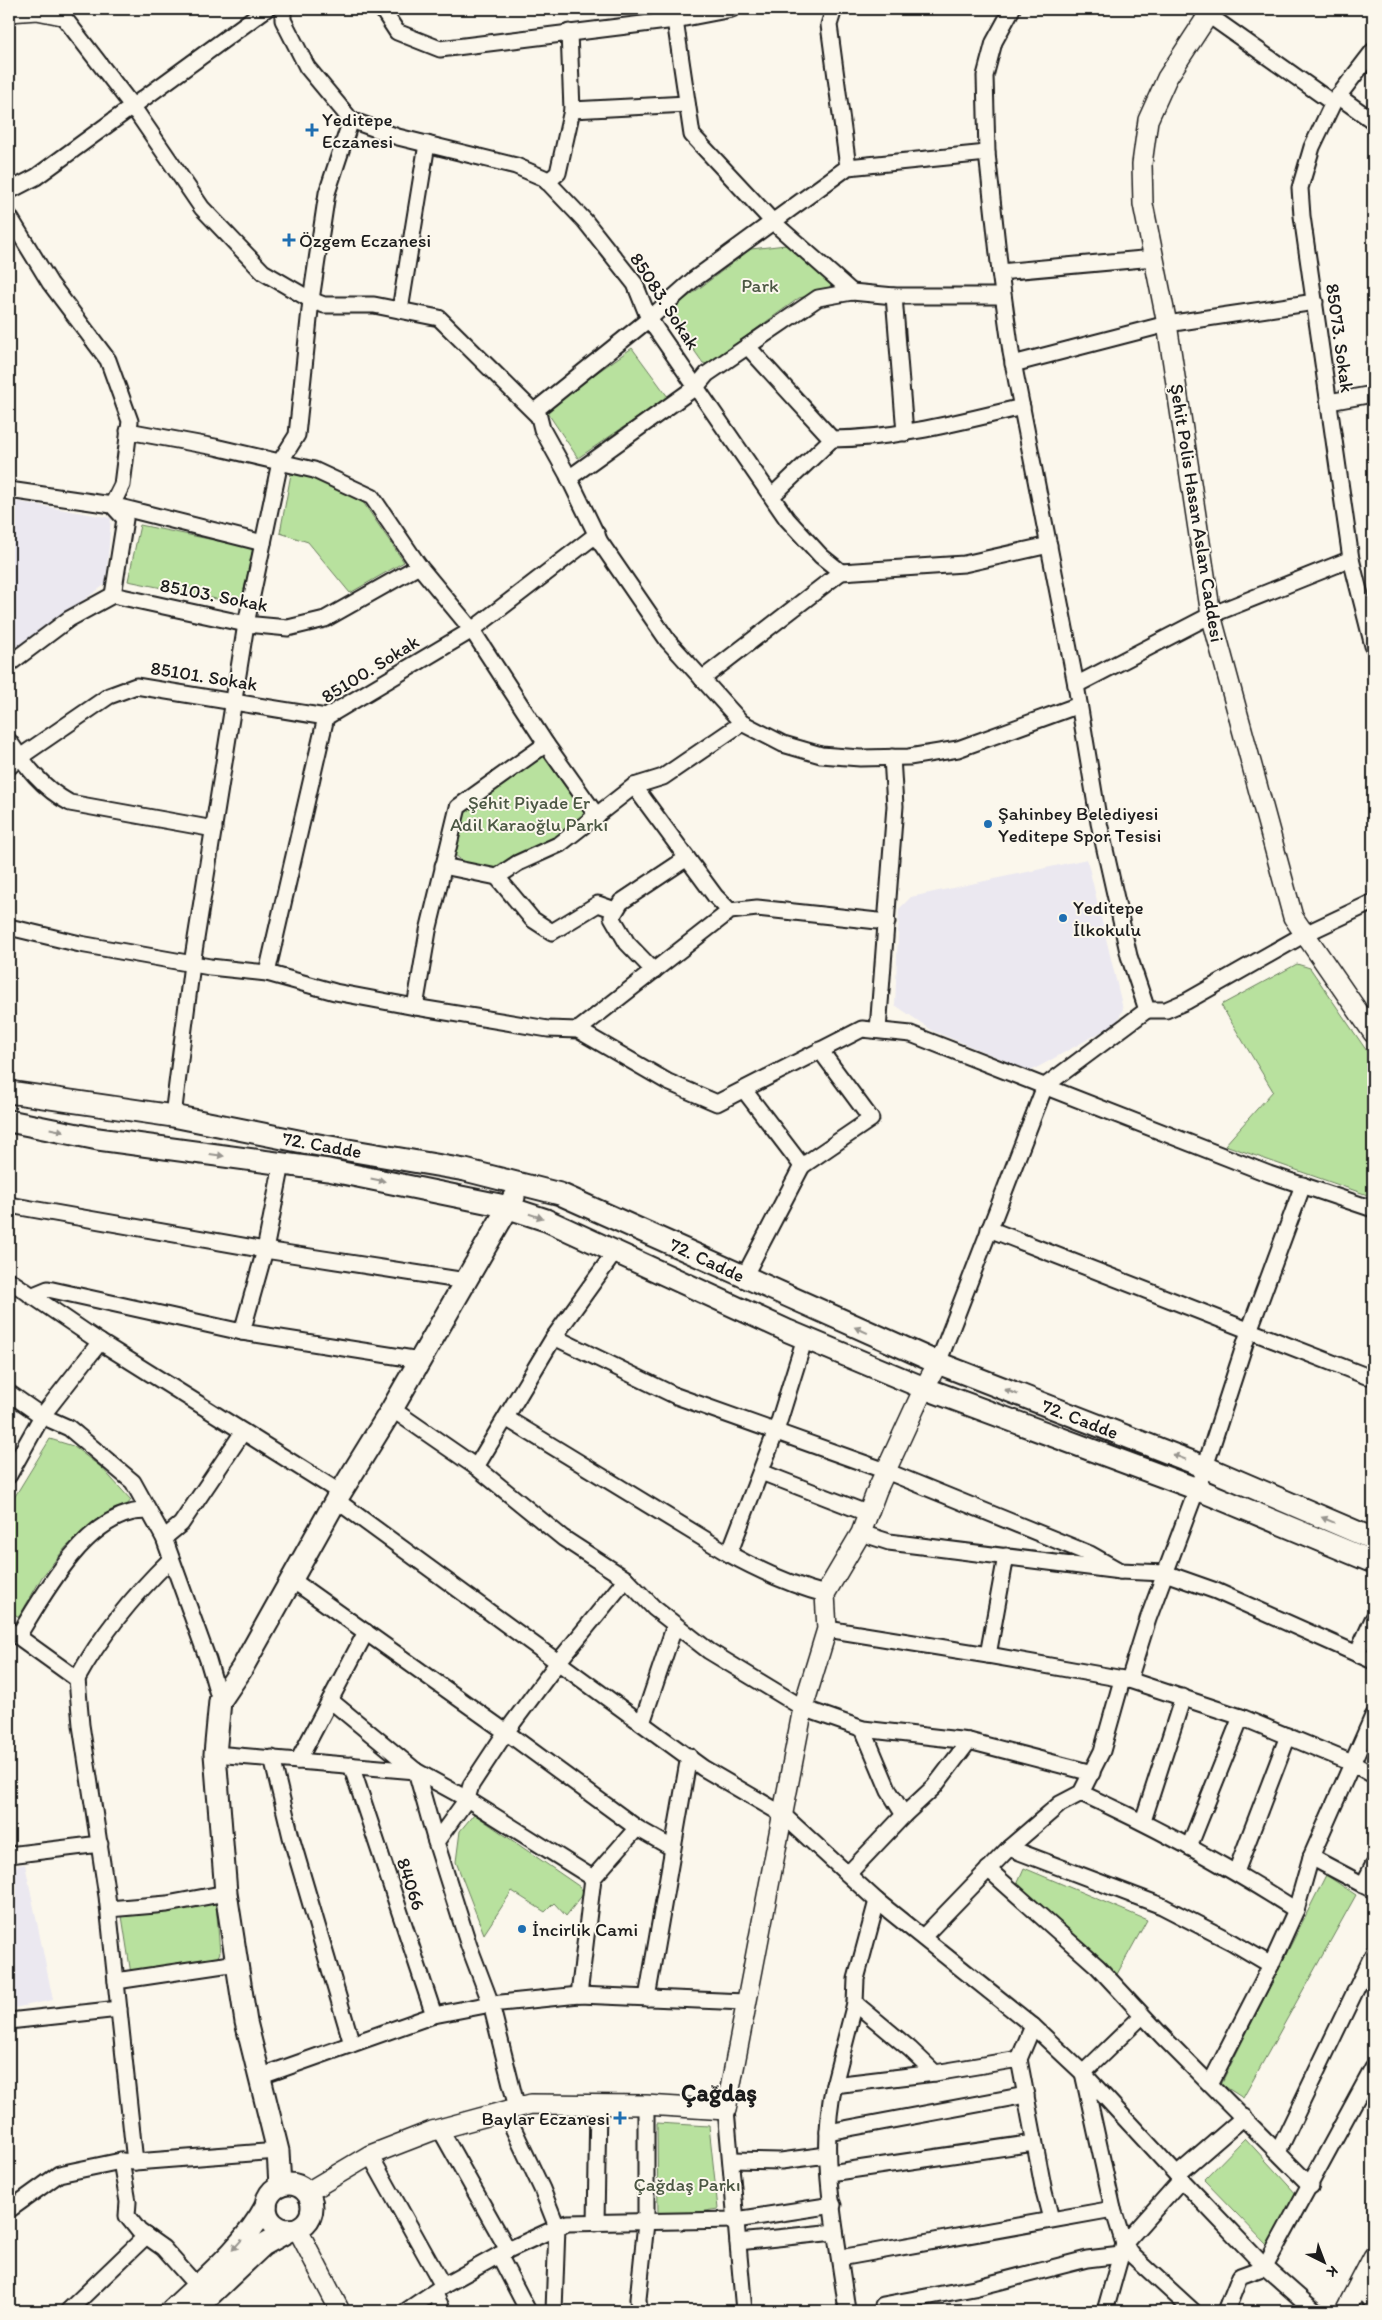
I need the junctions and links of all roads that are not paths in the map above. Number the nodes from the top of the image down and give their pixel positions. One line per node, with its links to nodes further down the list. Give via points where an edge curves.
1 (266, 9): 15 (street)
2 (283, 9): 17 (street, via 283,20 307,67)
3 (382, 9): 11 (street, via 398,32 440,48)
4 (732, 9): 10 (street)
5 (834, 9): 21 (street, via 829,25)
6 (1012, 9): 20 (street, via 994,42 985,76)
7 (1207, 10): 13 (street); 26 (street, Şehit Polis Hasan Aslan Caddesi, via 1167,78 1148,120 1142,164 1143,204)
8 (9, 12): 9 (street)
9 (63, 12): 15 (street)
10 (675, 20): 11 (street); 14 (street)
11 (569, 32): 16 (street)
12 (1373, 51): 13 (street, 85073. Sokak)
13 (1335, 100): 18 (street); 32 (street, 85073. Sokak, via 1312,147 1300,188)
14 (687, 104): 16 (street); 25 (street, via 692,135)
15 (133, 107): 23 (street, via 36,177); 31 (street, via 202,208 263,272)
16 (572, 110): 22 (street, via 558,173)
17 (351, 120): 19 (street, 85083. Sokak); 31 (street, via 327,193)
18 (1373, 121)
19 (427, 144): 22 (street, 85083. Sokak, via 516,166); 33 (street)
20 (987, 153): 21 (street); 27 (street)
21 (848, 167): 25 (street)
22 (548, 182): 34 (street, 85083. Sokak, via 585,221 635,284)
23 (9, 190)
24 (9, 216): 43 (street, via 50,283 108,360 130,421)
25 (773, 222): 28 (street); 34 (street, via 693,280)
26 (1154, 258): 27 (street); 35 (street, Şehit Polis Hasan Aslan Caddesi)
27 (1000, 272): 30 (street)
28 (852, 292): 29 (street); 36 (street, via 818,298)
29 (894, 296): 30 (street); 44 (street)
30 (1003, 296): 37 (street)
31 (311, 300): 33 (street, via 324,305 374,305); 46 (street, via 297,435)
32 (1315, 302): 35 (street); 40 (street, 85073. Sokak)
33 (400, 310): 42 (street, via 439,318)
34 (649, 319): 38 (street, 85083. Sokak); 42 (street, via 537,409)
35 (1167, 324): 37 (street); 58 (street, Şehit Polis Hasan Aslan Caddesi)
36 (748, 347): 38 (street, via 708,374); 45 (street)
37 (1013, 364): 41 (street)
38 (697, 386): 47 (street); 49 (street, 85083. Sokak)
39 (1373, 394): 40 (street)
40 (1329, 402): 54 (street, 85073. Sokak)
41 (1022, 407): 44 (street); 53 (street)
42 (537, 415): 47 (street)
43 (128, 431): 46 (street); 50 (street, via 122,485)
44 (905, 432): 45 (street, via 864,439)
45 (832, 439): 49 (street)
46 (280, 462): 52 (street); 55 (street, via 314,470 372,497)
47 (569, 478): 51 (street)
48 (9, 490): 50 (street)
49 (772, 496): 56 (street, 85083. Sokak, via 821,556)
50 (112, 505): 52 (street); 57 (street, via 125,519)
51 (597, 534): 60 (street, 85100. Sokak); 63 (street, via 668,641)
52 (263, 542): 59 (street)
53 (1049, 546): 56 (street, via 964,564); 64 (street)
54 (1350, 559): 58 (street); 61 (street, 85073. Sokak)
55 (419, 566): 59 (street, 85103. Sokak, via 325,619 288,628); 60 (street)
56 (841, 572): 63 (street)
57 (113, 595): 59 (street, 85103. Sokak); 62 (street, via 69,618)
58 (1211, 615): 64 (street); 84 (street, Şehit Polis Hasan Aslan Caddesi, via 1294,917)
59 (246, 624): 65 (street)
60 (472, 630): 67 (street, 85100. Sokak); 70 (street)
61 (1372, 638)
62 (9, 664)
63 (702, 679): 68 (street)
64 (1076, 685): 66 (street)
65 (233, 701): 67 (street, 85101. Sokak); 72 (street, 85101. Sokak, via 136,686 108,696); 75 (street)
66 (1079, 705): 71 (street, via 958,749); 89 (street, via 1101,832 1129,956)
67 (326, 717): 87 (street, 85100. Sokak)
68 (742, 723): 71 (street, via 783,744 821,755); 73 (street, via 663,777)
69 (9, 741): 72 (street)
70 (546, 744): 74 (street); 77 (street, via 458,807)
71 (892, 757): 82 (street, via 895,806)
72 (14, 762): 75 (street, via 28,769 53,794 70,803)
73 (634, 786): 74 (street); 76 (street)
74 (598, 816): 78 (street, via 560,844)
75 (214, 829): 85 (street)
76 (687, 858): 80 (street, via 621,902); 81 (street, via 715,896)
77 (443, 866): 78 (street); 88 (street)
78 (497, 877): 80 (street, via 532,919 552,932 598,904)
79 (1373, 902): 84 (street)
80 (615, 910): 86 (street, via 612,917 627,943)
81 (730, 910): 82 (street, via 757,908); 86 (street)
82 (887, 922): 91 (street)
83 (9, 927): 85 (street, via 80,944)
84 (1305, 934): 89 (street, via 1187,1001 1166,1010); 92 (street, Şehit Polis Hasan Aslan Caddesi)
85 (192, 964): 87 (street); 97 (street)
86 (654, 971): 90 (street)
87 (266, 973): 88 (street, via 335,992)
88 (415, 1007): 90 (street, via 548,1029)
89 (1147, 1010): 94 (street)
90 (578, 1030): 95 (street, via 668,1082 717,1103)
91 (878, 1030): 93 (street, via 862,1029); 94 (street, via 911,1034)
92 (1373, 1033)
93 (820, 1050): 95 (street); 100 (street, via 871,1119)
94 (1045, 1086): 102 (street); 106 (street)
95 (744, 1090): 100 (street)
96 (9, 1092): 97 (main road, 72. Cadde)
97 (173, 1116): 101 (main road, 72. Cadde, via 465,1170)
98 (9, 1124): 99 (main road, one-way to 99)
99 (282, 1164): 104 (main road, one-way to 104, via 328,1170); 107 (street)
100 (802, 1166): 109 (street)
101 (522, 1184): 104 (main road); 109 (main road, 72. Cadde, via 560,1194)
102 (1303, 1185): 105 (street); 113 (street)
103 (9, 1206): 107 (street)
104 (508, 1208): 108 (main road, one-way to 108, via 546,1220); 111 (main road)
105 (1373, 1209)
106 (989, 1229): 113 (street); 119 (street)
107 (265, 1250): 111 (street); 114 (street)
108 (615, 1252): 115 (street); 116 (main road)
109 (744, 1278): 119 (main road, 72. Cadde, one-way to 109)
110 (9, 1280): 112 (street)
111 (466, 1281): 118 (main road)
112 (31, 1296): 114 (street, via 48,1288); 117 (street)
113 (1249, 1331): 120 (street); 129 (street)
114 (242, 1332): 118 (street)
115 (554, 1337): 125 (street); 126 (street, via 676,1396)
116 (805, 1338): 121 (main road); 126 (street)
117 (100, 1342): 124 (street); 127 (street)
118 (420, 1360): 123 (main road)
119 (938, 1364): 121 (street); 129 (main road, 72. Cadde, one-way to 119)
120 (1371, 1377)
121 (924, 1388): 130 (street); 133 (main road)
122 (9, 1393): 124 (street)
123 (392, 1409): 128 (street); 134 (main road)
124 (42, 1416): 132 (street); 135 (street, via 69,1428 133,1482)
125 (506, 1418): 128 (street); 140 (street)
126 (776, 1431): 130 (street); 131 (street)
127 (243, 1432): 134 (street); 138 (street, via 181,1524)
128 (476, 1466): 147 (street, via 563,1538)
129 (1205, 1467): 133 (street); 139 (main road, 72. Cadde, one-way to 129)
130 (886, 1471): 136 (street); 144 (street, via 1090,1554)
131 (760, 1472): 136 (street); 140 (street)
132 (9, 1475)
133 (1197, 1489): 143 (main road); 145 (street)
134 (339, 1496): 146 (main road); 156 (street)
135 (149, 1511): 138 (street); 153 (street, via 128,1513 99,1528 70,1555)
136 (869, 1514): 137 (street)
137 (861, 1534): 141 (street, via 889,1542); 148 (street)
138 (164, 1538): 142 (street)
139 (1373, 1539)
140 (729, 1554): 148 (street, via 797,1587)
141 (1006, 1556): 144 (street); 155 (street)
142 (171, 1559): 158 (street, via 122,1612 92,1652); 162 (street)
143 (1373, 1562)
144 (1120, 1571): 145 (street)
145 (1165, 1573): 154 (street, via 1216,1590); 159 (street)
146 (291, 1579): 152 (street); 162 (main road, via 241,1670)
147 (626, 1579): 150 (street); 156 (street)
148 (825, 1594): 151 (street)
149 (1373, 1619): 154 (street)
150 (675, 1625): 163 (street, via 708,1651); 166 (street)
151 (827, 1630): 155 (street); 163 (street)
152 (366, 1632): 161 (street); 168 (street)
153 (13, 1633): 158 (street)
154 (1357, 1654): 157 (street)
155 (988, 1655): 159 (street)
156 (559, 1661): 166 (street); 168 (street)
157 (1373, 1661)
158 (77, 1680): 187 (street)
159 (1126, 1680): 160 (street); 178 (street)
160 (1183, 1697): 165 (street); 184 (street)
161 (330, 1700): 174 (street); 177 (street)
162 (220, 1701): 171 (main road)
163 (803, 1708): 167 (street); 182 (street)
164 (1373, 1716): 175 (street)
165 (1240, 1717): 169 (street); 188 (street)
166 (642, 1723): 172 (street)
167 (863, 1729): 170 (street); 183 (street, via 889,1791)
168 (506, 1732): 181 (street, via 471,1785); 185 (street)
169 (1288, 1736): 175 (street); 195 (street)
170 (969, 1741): 178 (street); 183 (street, via 934,1787)
171 (215, 1754): 173 (street); 199 (main road)
172 (688, 1756): 182 (street); 189 (street)
173 (272, 1758): 174 (street); 218 (street, via 291,1837)
174 (298, 1761): 176 (street)
175 (1352, 1763): 179 (street); 192 (street)
176 (351, 1765): 177 (street); 214 (street, 84066)
177 (416, 1771): 181 (street); 186 (street)
178 (1092, 1773): 180 (street)
179 (1373, 1775)
180 (1081, 1794): 184 (street); 190 (street, via 1060,1804)
181 (466, 1799): 186 (street); 197 (street)
182 (782, 1814): 196 (street); 210 (street)
183 (904, 1815): 196 (street)
184 (1144, 1822): 188 (street)
185 (637, 1828): 189 (street); 197 (street)
186 (436, 1842): 212 (street)
187 (100, 1844): 191 (street); 201 (street)
188 (1189, 1847): 195 (street)
189 (672, 1848): 209 (street)
190 (1009, 1848): 194 (street); 206 (street, via 1162,1906)
191 (9, 1855)
192 (1311, 1857): 198 (street); 202 (street)
193 (1373, 1866): 198 (street)
194 (988, 1869): 203 (street); 215 (street, via 1098,1967)
195 (1236, 1872): 202 (street)
196 (848, 1874): 200 (street)
197 (593, 1878): 208 (street)
198 (1368, 1888)
199 (226, 1893): 201 (street, via 167,1904); 205 (main road)
200 (877, 1901): 203 (street); 211 (street, via 856,1979)
201 (109, 1909): 207 (street)
202 (1296, 1910): 206 (street)
203 (923, 1937): 217 (street)
204 (1373, 1954): 236 (street)
205 (237, 1963): 207 (street); 223 (main road)
206 (1271, 1965): 224 (street)
207 (116, 1981): 213 (street)
208 (579, 1995): 209 (street); 212 (street)
209 (647, 1998): 210 (street)
210 (745, 2002): 230 (street)
211 (854, 2003): 221 (street); 225 (street)
212 (491, 2004): 214 (street); 229 (street)
213 (119, 2009): 216 (street); 240 (street)
214 (434, 2016): 218 (street)
215 (1142, 2016): 222 (street); 224 (street)
216 (9, 2021)
217 (1033, 2026): 219 (street); 222 (street)
218 (352, 2044): 223 (street)
219 (1019, 2059): 221 (street); 226 (street)
220 (1372, 2072): 244 (street)
221 (935, 2073): 225 (street)
222 (1083, 2073): 242 (street); 248 (street)
223 (259, 2077): 235 (main road)
224 (1210, 2084): 231 (street)
225 (834, 2085): 233 (street, via 828,2109)
226 (1026, 2095): 233 (street); 234 (street)
227 (598, 2104): 228 (street); 229 (street, via 530,2104); 253 (street)
228 (646, 2105): 230 (street); 252 (street)
229 (511, 2109): 232 (street); 254 (street)
230 (726, 2110): 239 (street)
231 (1244, 2117): 236 (street); 242 (street)
232 (440, 2129): 237 (street); 260 (street)
233 (828, 2132): 238 (street)
234 (1034, 2143): 241 (street); 250 (street)
235 (278, 2151): 240 (street); 243 (main road)
236 (1278, 2152): 244 (street)
237 (370, 2155): 245 (street); 266 (street)
238 (827, 2155): 239 (street, via 781,2161); 241 (street)
239 (732, 2160): 251 (street)
240 (128, 2161): 249 (street, via 59,2174); 257 (street, via 127,2216)
241 (830, 2173): 246 (street)
242 (1179, 2178): 259 (street); 263 (street)
243 (280, 2186): 245 (main road, via 293,2185); 247 (main road, via 270,2194)
244 (1311, 2186): 263 (street)
245 (306, 2193): 255 (main road, via 311,2202 310,2215)
246 (833, 2205): 251 (street); 256 (street)
247 (266, 2206): 255 (main road, via 273,2224 284,2230); 265 (main road, one-way to 265, via 256,2224)
248 (1113, 2209): 250 (street); 259 (street)
249 (9, 2210)
250 (1051, 2219): 262 (street)
251 (736, 2220): 252 (street); 258 (street)
252 (646, 2222): 253 (street); 277 (street)
253 (596, 2223): 254 (street, via 567,2223)
254 (557, 2227): 260 (street); 276 (street)
255 (294, 2229): 269 (street); 272 (main road, via 263,2244)
256 (835, 2232): 258 (street); 262 (street)
257 (146, 2236): 265 (street, via 163,2248); 270 (street)
258 (738, 2242): 278 (street)
259 (1122, 2250): 268 (street, via 974,2288); 280 (street); 281 (street, via 1133,2256)
260 (504, 2252): 266 (street); 275 (street)
261 (1373, 2257): 264 (street)
262 (840, 2258): 279 (street)
263 (1266, 2268): 282 (street, via 1240,2276); 283 (street)
264 (1364, 2281): 267 (street); 284 (street)
265 (197, 2286): 271 (main road)
266 (439, 2290): 273 (street); 274 (street)
267 (1373, 2303)
268 (883, 2305)
269 (337, 2310)
270 (68, 2311)
271 (171, 2311)
272 (193, 2311)
273 (406, 2311)
274 (444, 2311)
275 (528, 2311)
276 (554, 2311)
277 (639, 2311)
278 (744, 2311)
279 (847, 2311)
280 (1104, 2311)
281 (1193, 2311)
282 (1226, 2311)
283 (1315, 2311)
284 (1345, 2311)

